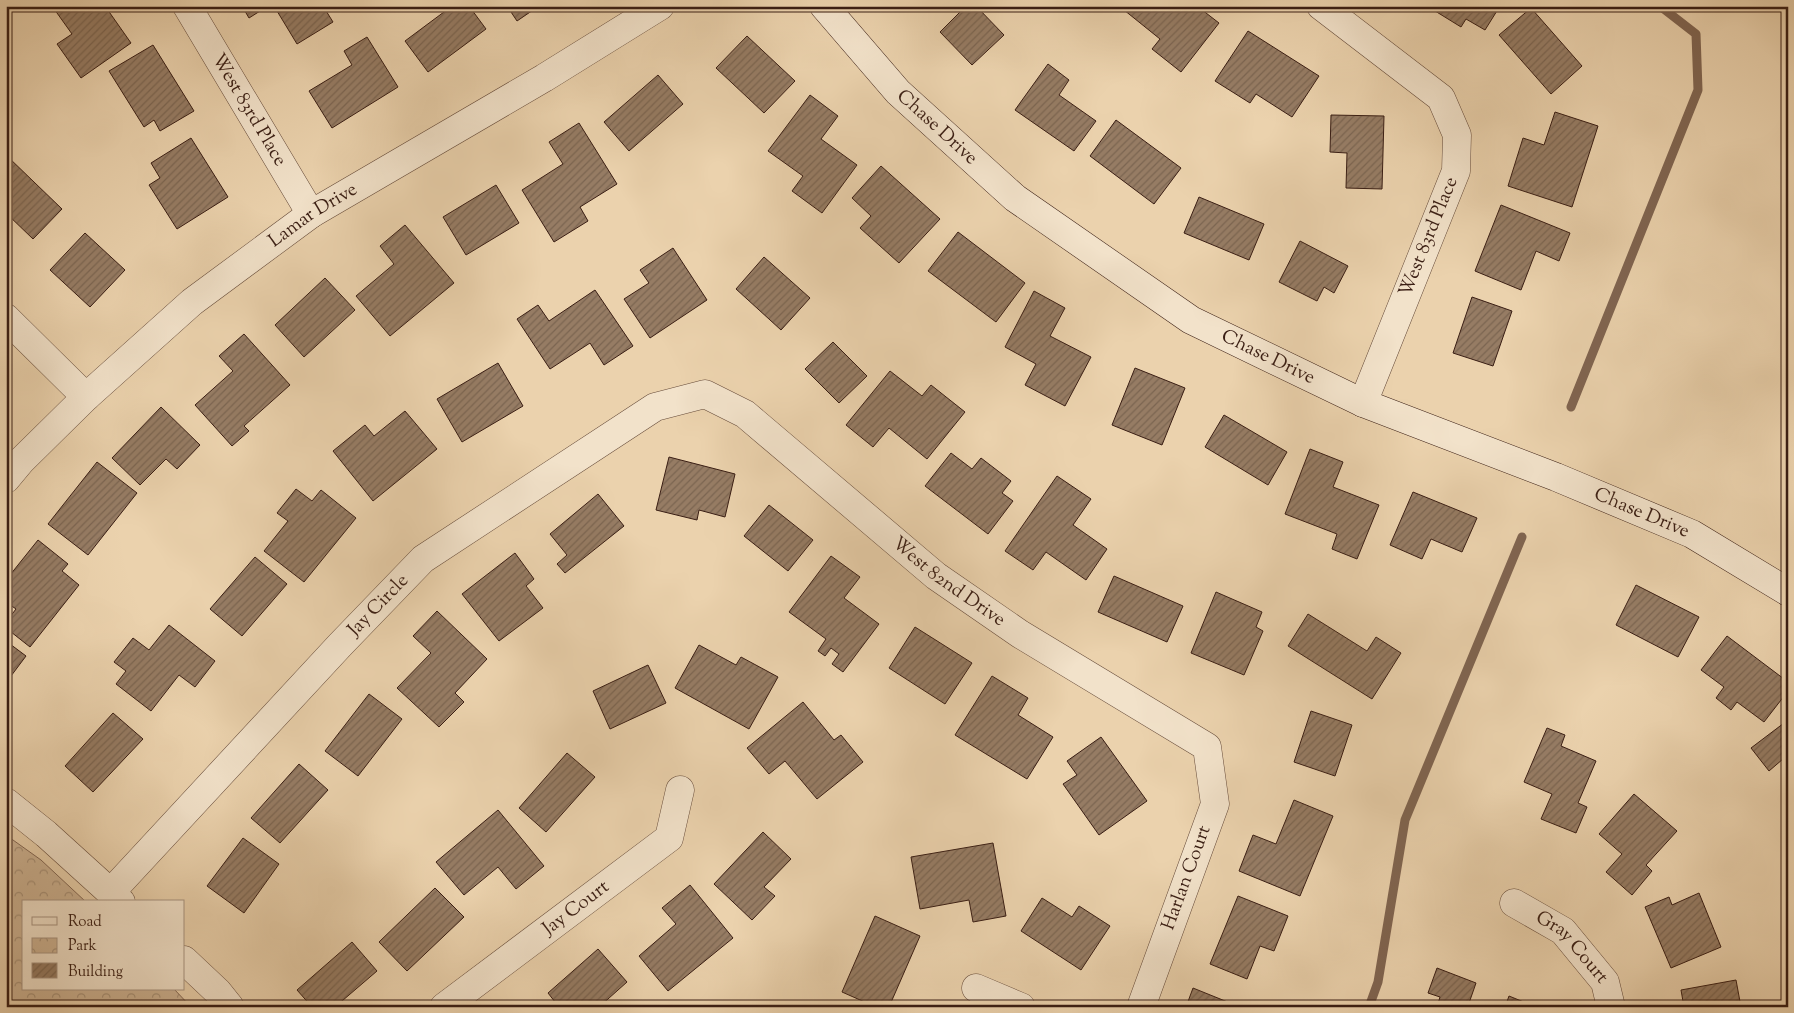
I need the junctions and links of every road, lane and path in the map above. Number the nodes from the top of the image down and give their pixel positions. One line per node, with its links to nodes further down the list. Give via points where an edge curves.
1 (187, 6): 5 (street, West 83rd Place)
2 (660, 6): 5 (street, Lamar Drive, via 544,78)
3 (824, 6): 9 (street, Chase Drive, via 898,92 1015,198 1191,320)
4 (1320, 6): 9 (street, West 83rd Place, via 1440,98 1457,135 1456,171)
5 (310, 214): 8 (street, Lamar Drive, via 192,302)
6 (6, 318): 8 (street)
7 (705, 394): 12 (street, West 82nd Drive, via 744,414 936,576 1020,634); 15 (street, Jay Circle, via 655,407 424,559 340,645)
8 (86, 397): 10 (street, Lamar Drive, via 20,461)
9 (1363, 403): 11 (street, Chase Drive, via 1556,477 1692,534)
10 (6, 479)
11 (1788, 592)
12 (1207, 747): 22 (street, Harlan Court, via 1214,804)
13 (680, 790): 20 (street, Jay Court, via 669,838)
14 (6, 802): 15 (street)
15 (116, 897)
16 (1514, 904): 23 (street, Gray Court, via 1562,931 1605,982)
17 (185, 961): 19 (street)
18 (976, 988): 21 (street)
19 (230, 1007)
20 (444, 1007)
21 (1021, 1007)
22 (1141, 1007)
23 (1611, 1007)

